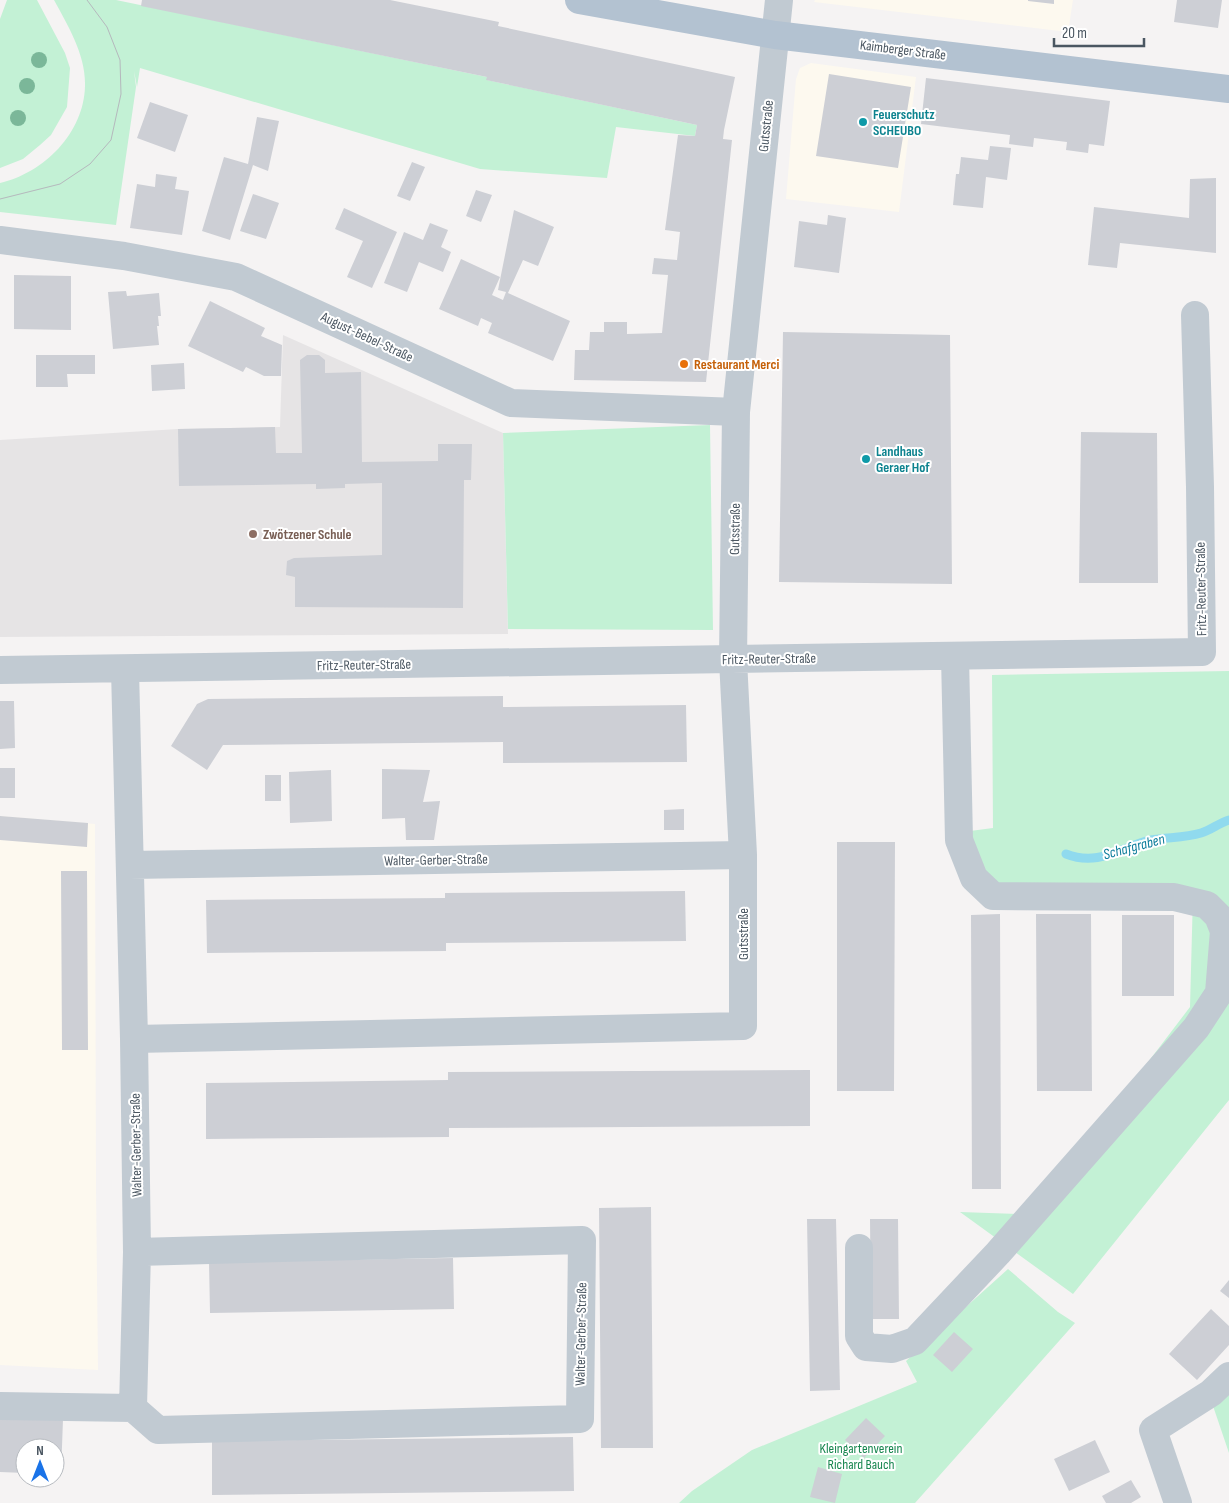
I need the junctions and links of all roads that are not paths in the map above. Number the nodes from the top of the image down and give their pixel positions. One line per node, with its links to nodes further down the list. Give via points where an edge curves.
1 (579, 0): 3 (main road, Kaimberger Straße)
2 (779, 0): 3 (street, Gutsstraße)
3 (775, 35): 4 (main road, Kaimberger Straße); 7 (street, Gutsstraße)
4 (1229, 89)
5 (0, 240): 7 (street, August-Bebel-Straße, via 124,256 236,277 510,403)
6 (1195, 315): 8 (street, Fritz-Reuter-Straße, via 1202,652)
7 (736, 412): 9 (street, Gutsstraße)
8 (955, 656): 9 (street, Fritz-Reuter-Straße); 15 (street, via 959,840 974,878 993,896 1174,897 1207,905 1218,916 1224,931 1219,993 1196,1028 998,1253 915,1341 892,1349 875,1348 866,1347 859,1336)
9 (733, 660): 10 (street, Fritz-Reuter-Straße); 12 (street, Gutsstraße)
10 (125, 669): 11 (street, Fritz-Reuter-Straße); 13 (street, Walter-Gerber-Straße)
11 (0, 670)
12 (743, 855): 13 (street, Walter-Gerber-Straße); 14 (street, Gutsstraße, via 743,1026)
13 (130, 865): 14 (street, Walter-Gerber-Straße)
14 (134, 1038): 16 (street, Walter-Gerber-Straße)
15 (859, 1248)
16 (137, 1252): 19 (street, Walter-Gerber-Straße); 19 (street, Walter-Gerber-Straße, via 582,1240 580,1419 158,1430)
17 (1229, 1376): 20 (street, via 1211,1393 1152,1430)
18 (0, 1406): 19 (street)
19 (133, 1408)
20 (1178, 1503)

